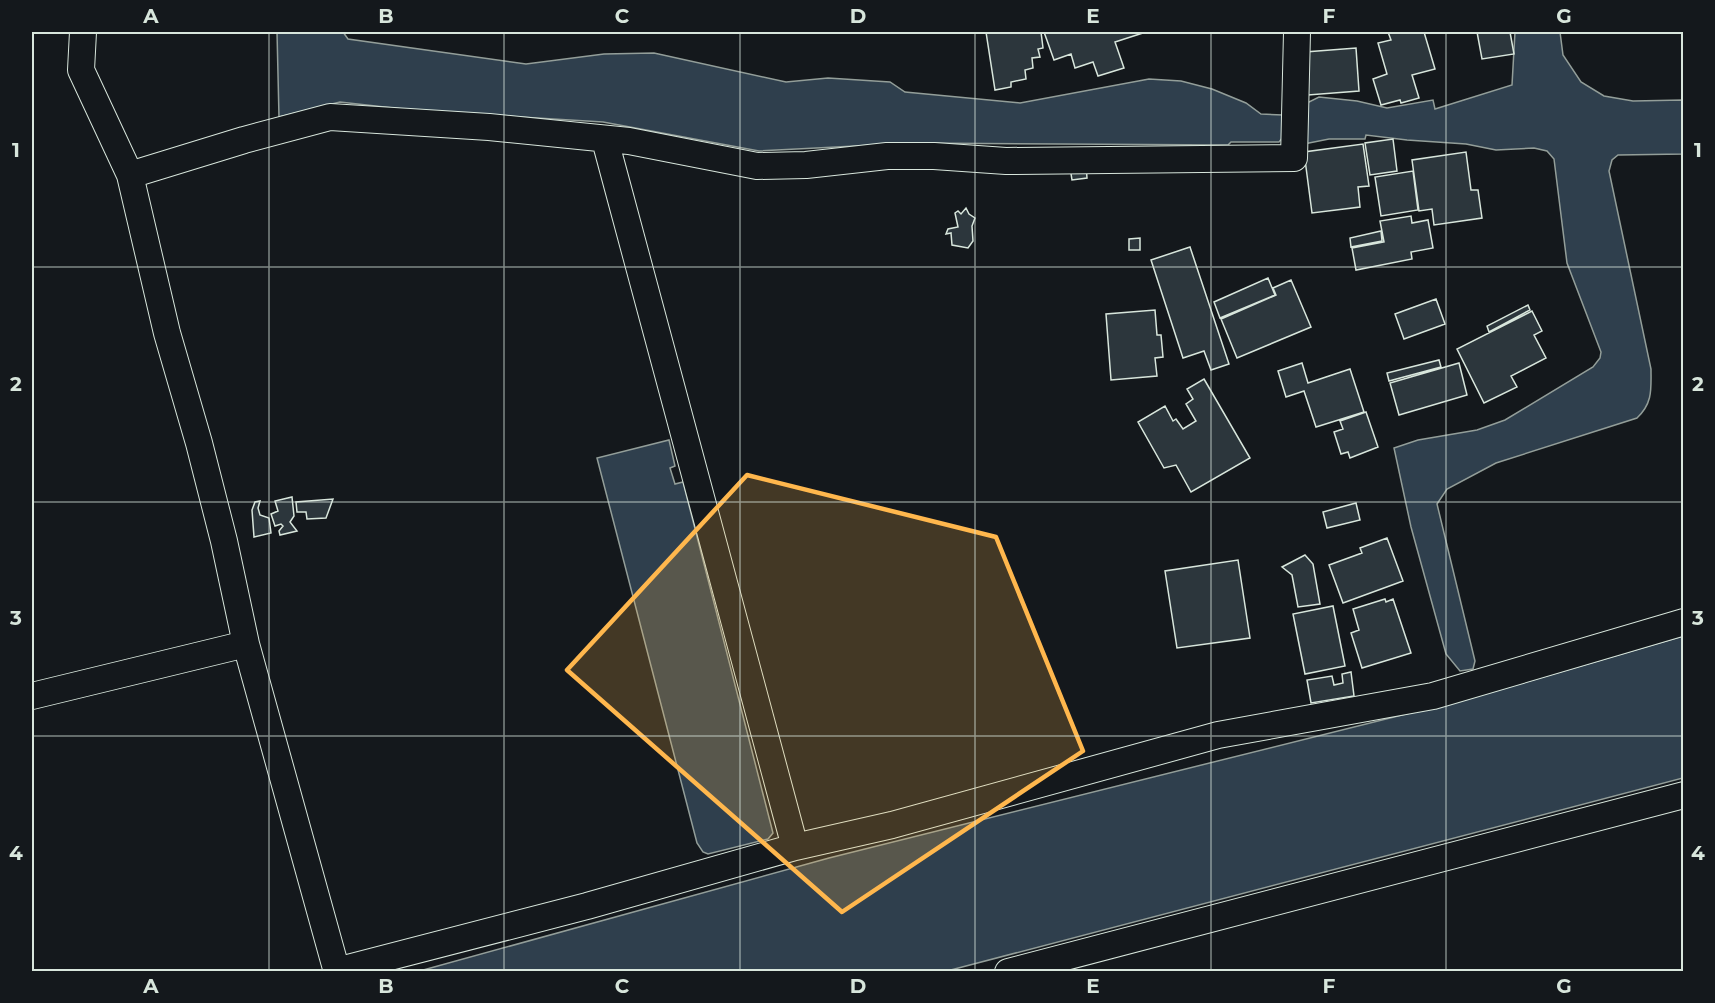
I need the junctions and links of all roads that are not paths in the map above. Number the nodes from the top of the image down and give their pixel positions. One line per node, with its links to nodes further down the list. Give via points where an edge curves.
1 (83, 32): 4 (street, via 81,70)
2 (1297, 32): 3 (street, via 1294,158 1006,162 887,156 757,166 629,141)
3 (605, 140): 4 (street, via 489,127 330,117); 9 (street)
4 (130, 175): 6 (street, via 167,333 224,541)
5 (1683, 622): 9 (street, via 1433,696 1218,735 892,825)
6 (246, 644): 7 (street); 10 (street)
7 (32, 696)
8 (1683, 795): 11 (street)
9 (795, 847): 10 (street)
10 (337, 971)
11 (1008, 972)

